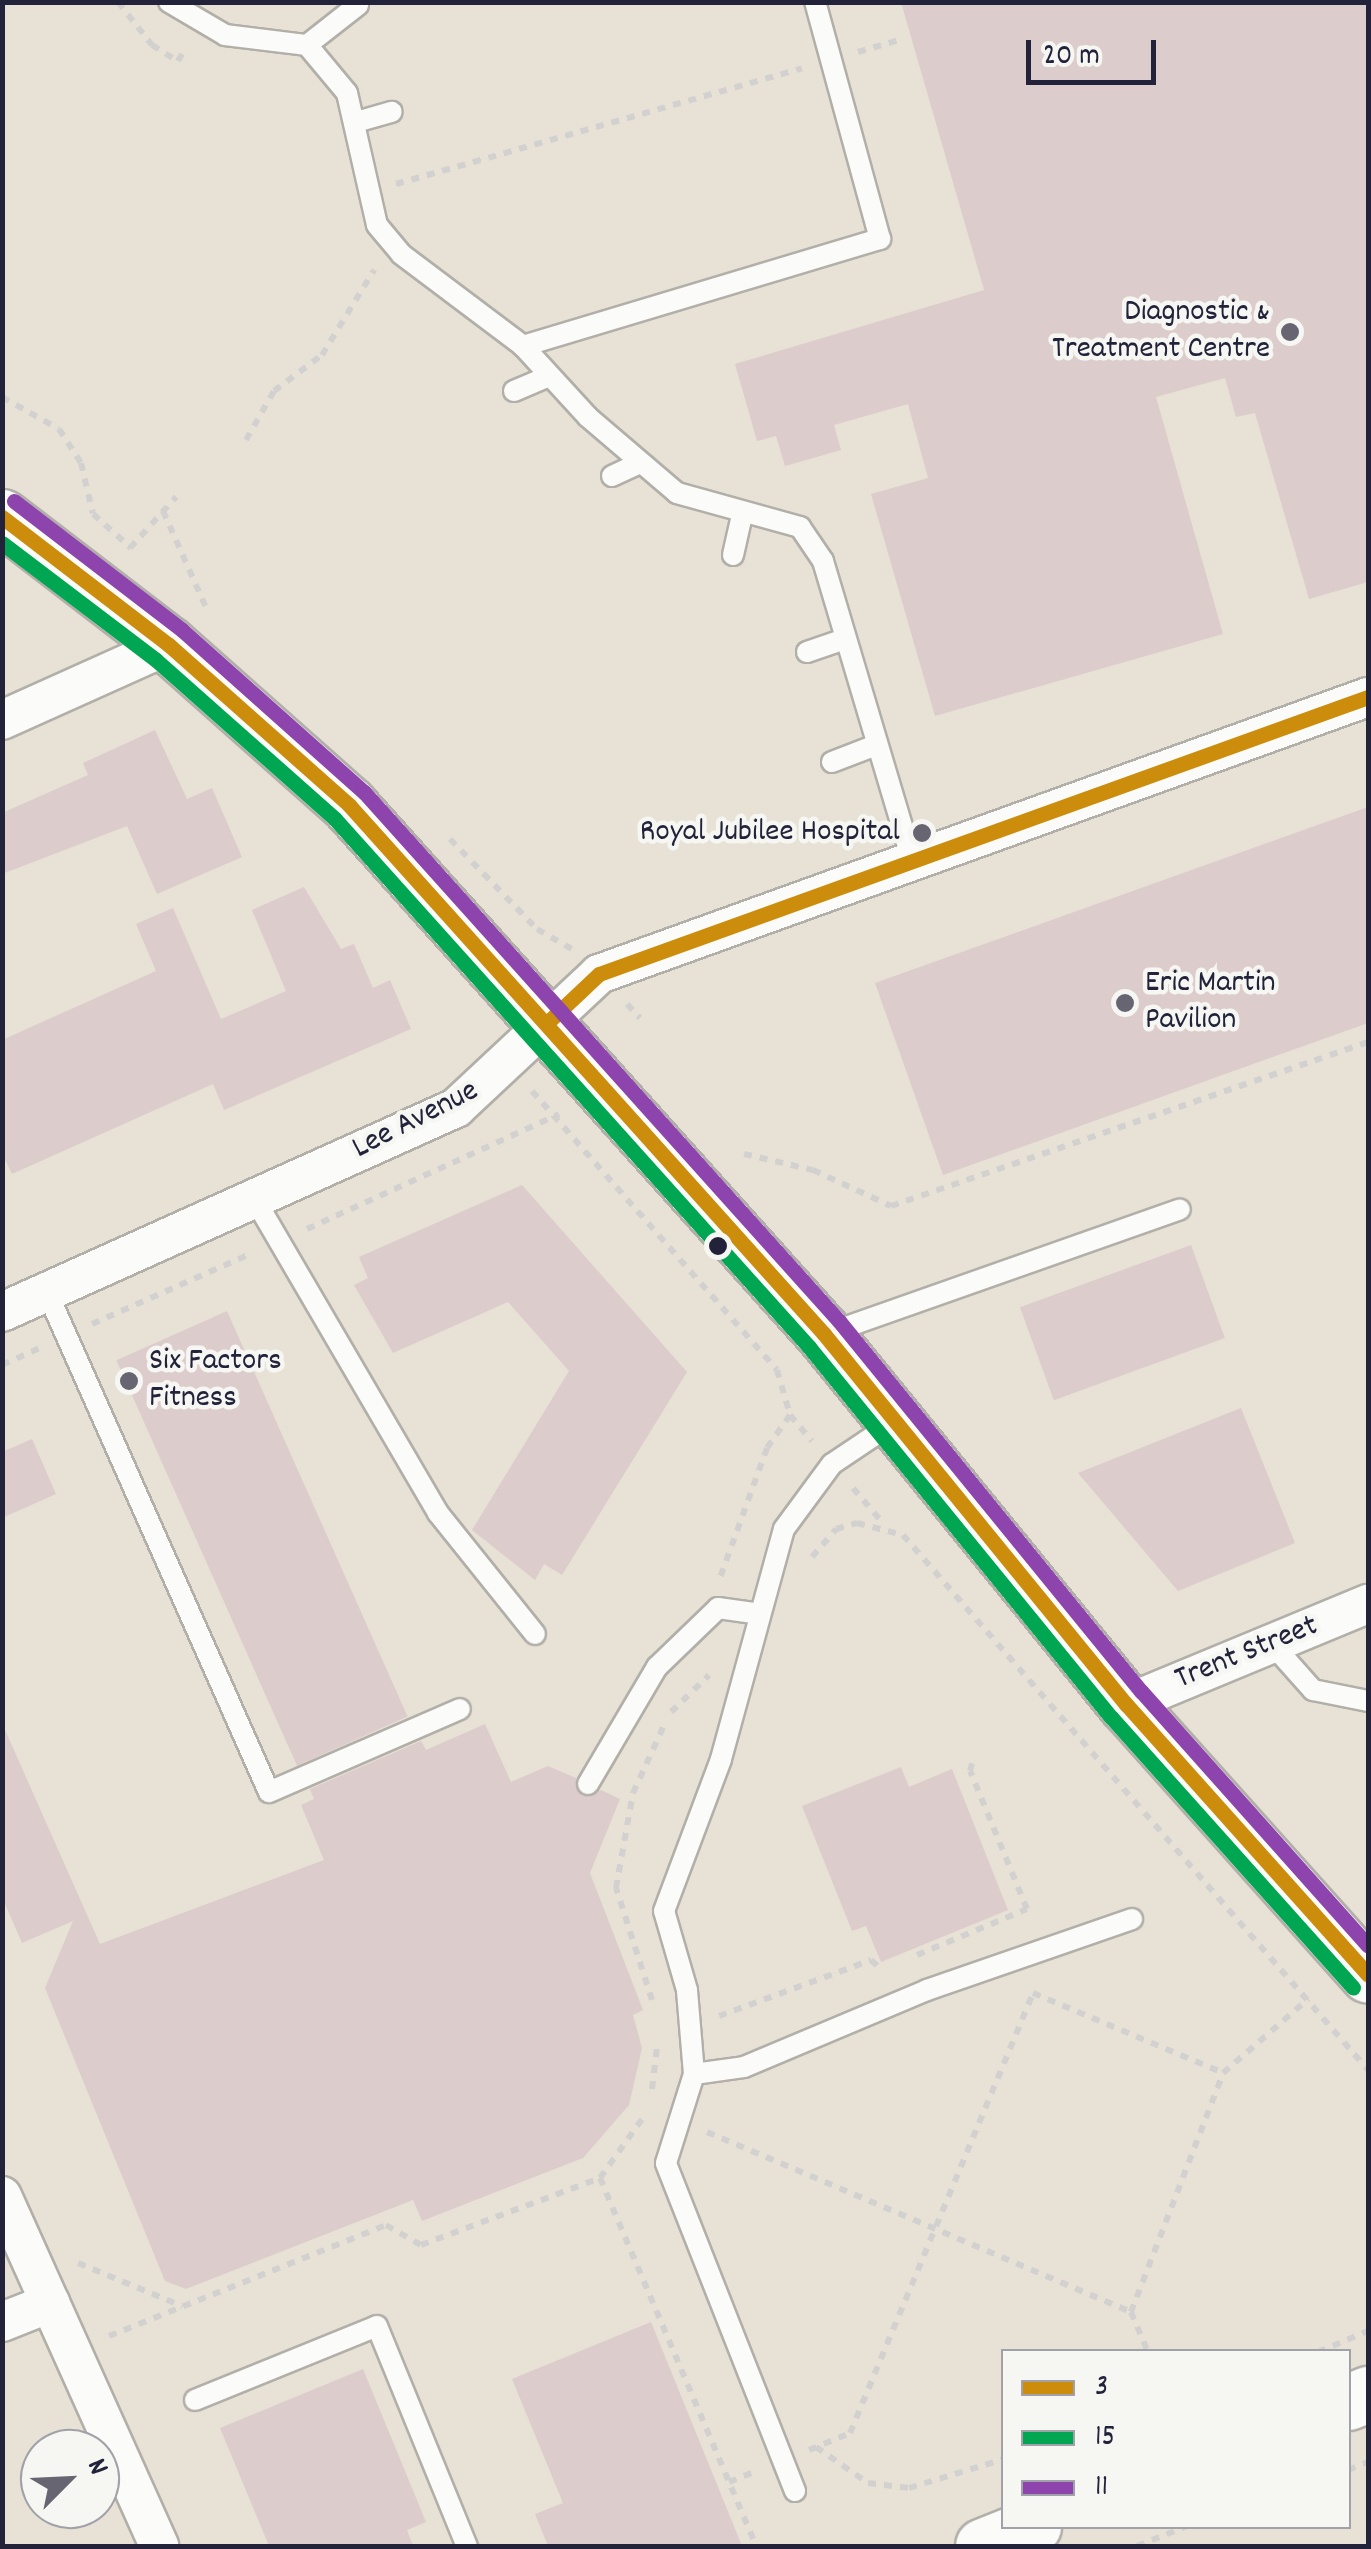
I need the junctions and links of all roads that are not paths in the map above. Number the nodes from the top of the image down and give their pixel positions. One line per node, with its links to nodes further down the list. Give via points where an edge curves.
1 (169, 2): 4 (lane, via 224,35)
2 (815, 2): 7 (lane, via 880,239)
3 (358, 5): 4 (lane)
4 (307, 46): 6 (lane, via 333,68)
5 (392, 112): 6 (lane)
6 (356, 122): 7 (lane, via 377,225 401,254)
7 (523, 346): 8 (lane)
8 (549, 376): 9 (lane); 10 (lane)
9 (514, 391)
10 (640, 464): 11 (lane); 12 (lane, via 677,493)
11 (612, 476)
12 (742, 515): 14 (lane); 16 (lane, via 800,528 823,561)
13 (2, 516): 15 (main road)
14 (734, 555)
15 (189, 629): 19 (street); 23 (main road)
16 (845, 639): 17 (lane); 20 (lane)
17 (807, 652)
18 (1368, 697): 22 (street, Lee Avenue)
19 (2, 720)
20 (876, 746): 21 (lane); 22 (lane)
21 (832, 762)
22 (912, 860): 23 (street, Lee Avenue, via 599,974)
23 (548, 1022): 24 (street, Lee Avenue, via 456,1108); 28 (main road)
24 (254, 1198): 26 (street, Lee Avenue); 32 (lane, via 428,1498)
25 (1180, 1209): 28 (lane)
26 (47, 1292): 27 (street, Lee Avenue); 36 (lane, via 269,1792)
27 (2, 1312)
28 (824, 1334): 29 (main road)
29 (890, 1426): 31 (lane, via 805,1494); 35 (main road)
30 (1368, 1604): 33 (street, Trent Street)
31 (754, 1613): 37 (lane, via 718,1608 657,1667); 40 (lane, via 744,1676 664,1911 687,1990 685,2033)
32 (535, 1634)
33 (1272, 1644): 34 (lane, via 1313,1690); 35 (street, Trent Street)
34 (1368, 1701)
35 (1126, 1704): 39 (main road)
36 (460, 1709)
37 (588, 1784)
38 (1132, 1919): 40 (lane, via 744,2067)
39 (1368, 1976)
40 (694, 2074): 45 (lane, via 666,2163)
41 (2, 2196): 42 (street)
42 (50, 2303): 43 (street); 47 (street)
43 (2, 2322)
44 (195, 2400): 48 (lane, via 377,2326)
45 (795, 2491)
46 (1025, 2529): 49 (main road)
47 (159, 2546)
48 (468, 2546)
49 (982, 2546)

